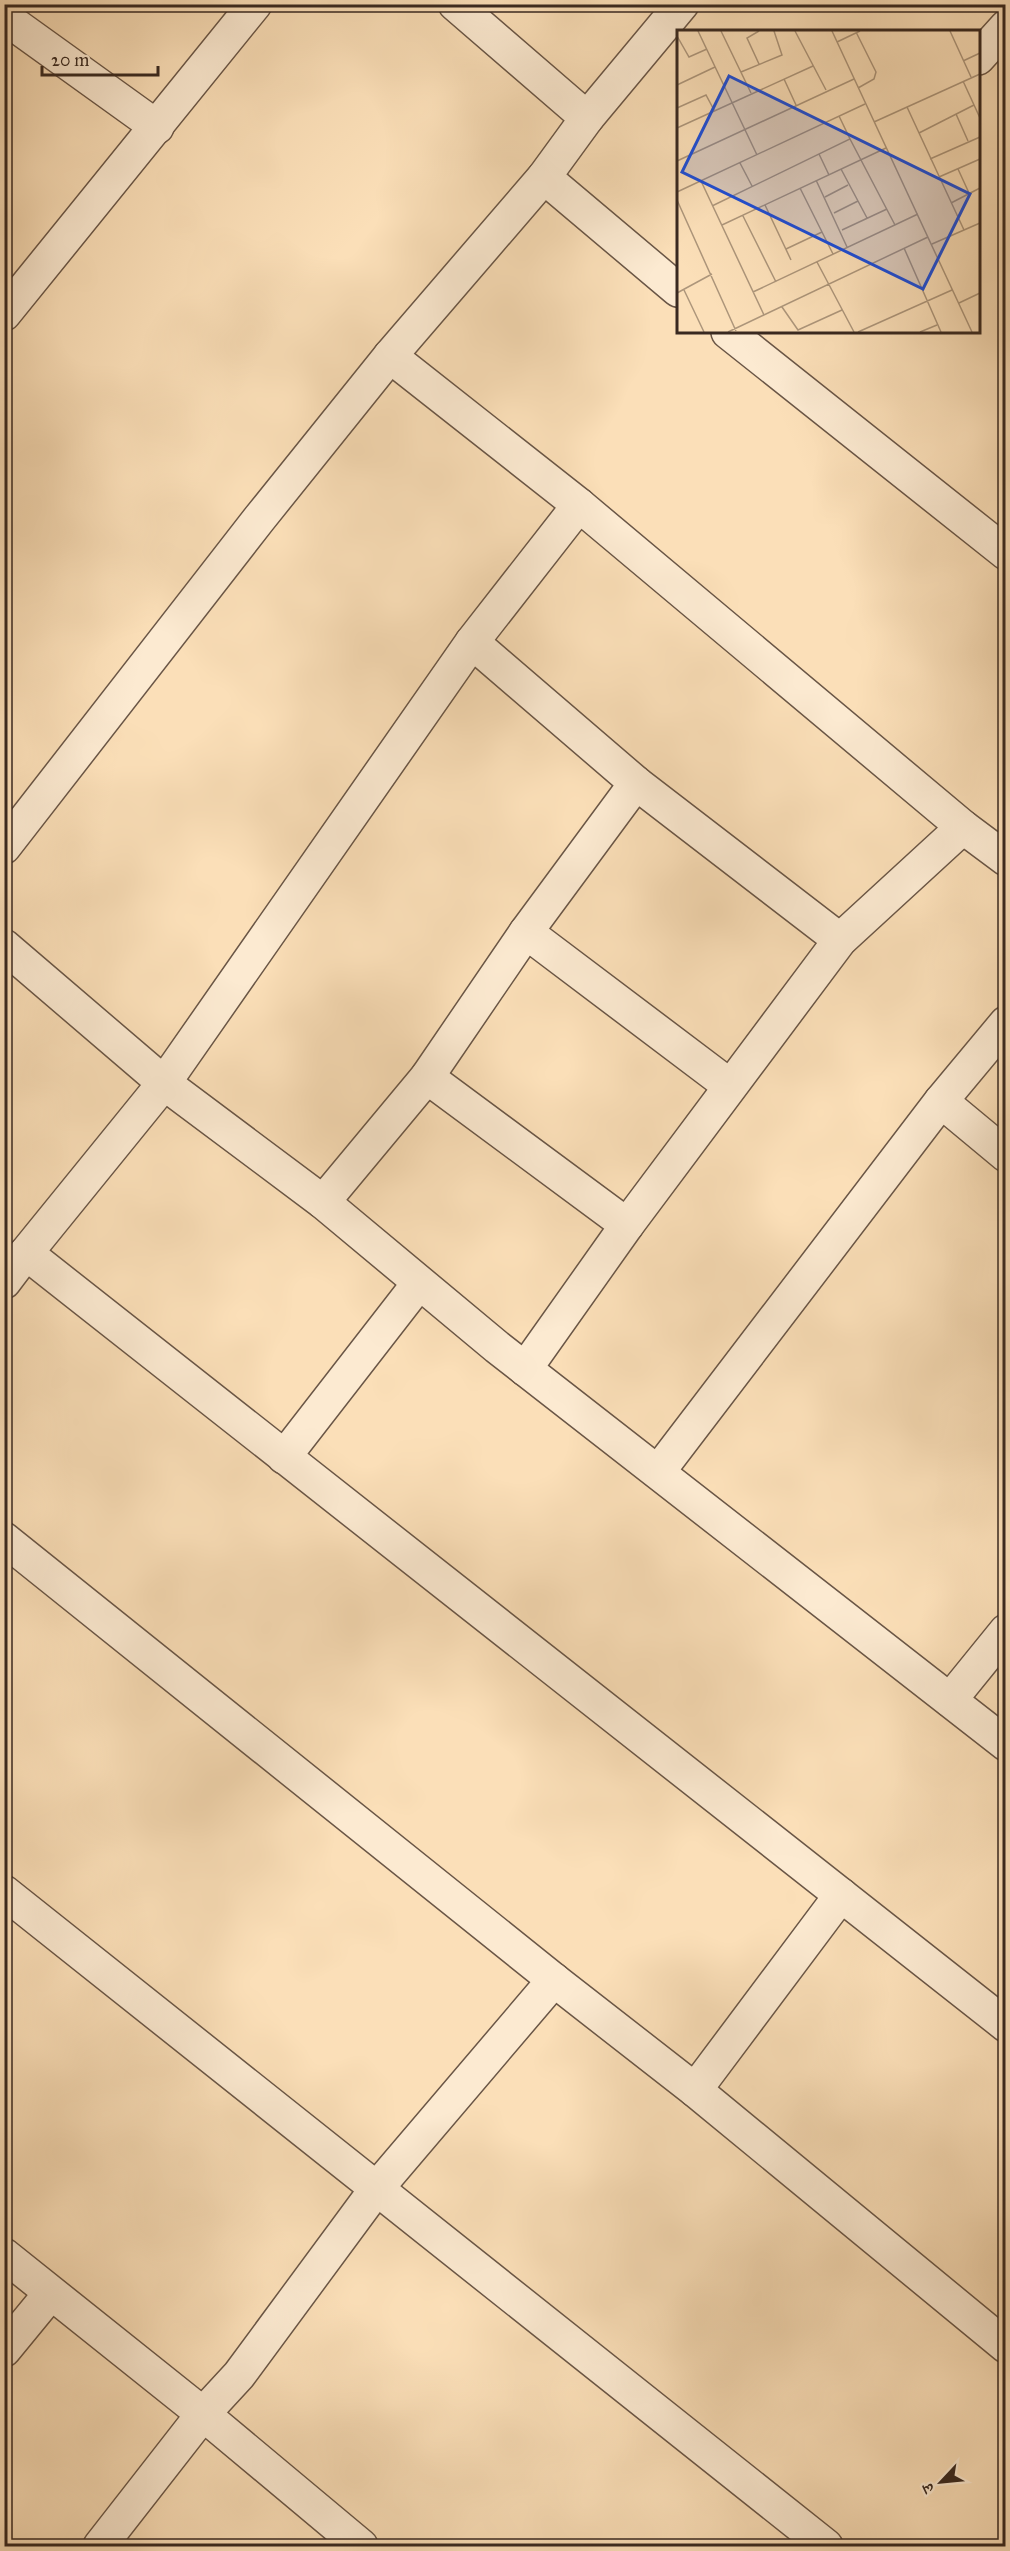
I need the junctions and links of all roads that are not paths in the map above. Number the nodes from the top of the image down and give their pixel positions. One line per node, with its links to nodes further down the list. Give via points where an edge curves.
1 (255, 4): 8 (street)
2 (455, 4): 7 (street)
3 (682, 4): 7 (street)
4 (4, 17): 8 (street)
5 (1005, 27): 6 (street)
6 (980, 56)
7 (587, 118): 9 (street)
8 (157, 127): 11 (street)
9 (544, 177): 10 (street); 13 (street)
10 (677, 289)
11 (4, 314)
12 (734, 334): 15 (street)
13 (390, 356): 14 (street); 19 (street)
14 (579, 505): 16 (street); 18 (street)
15 (1005, 553)
16 (472, 642): 17 (street); 26 (street)
17 (636, 783): 21 (street); 22 (street)
18 (963, 827): 20 (street); 22 (street)
19 (4, 847)
20 (1005, 859)
21 (526, 932): 25 (street); 27 (street)
22 (840, 940): 27 (street)
23 (4, 946): 26 (street)
24 (1005, 1023): 28 (street)
25 (427, 1077): 30 (street); 31 (street)
26 (164, 1083): 30 (street); 32 (street)
27 (730, 1086): 31 (street)
28 (941, 1101): 29 (street); 37 (street)
29 (1005, 1155)
30 (323, 1202): 34 (street)
31 (627, 1225): 35 (street)
32 (26, 1253): 33 (street); 36 (street)
33 (4, 1282)
34 (420, 1283): 35 (street); 36 (street)
35 (525, 1369): 37 (street)
36 (284, 1456): 43 (street)
37 (658, 1473): 40 (street)
38 (4, 1539): 44 (street)
39 (1005, 1631): 40 (street)
40 (950, 1700): 41 (street)
41 (1005, 1744)
42 (4, 1892): 47 (street)
43 (841, 1895): 45 (street); 46 (street)
44 (554, 1980): 46 (street); 47 (street)
45 (1005, 2025)
46 (695, 2090): 50 (street)
47 (377, 2188): 52 (street, via 240,2374); 55 (street)
48 (4, 2255): 49 (street)
49 (50, 2294): 51 (street); 52 (street)
50 (1005, 2346)
51 (4, 2350)
52 (203, 2414): 53 (street); 54 (street)
53 (348, 2542)
54 (100, 2547)
55 (826, 2547)

